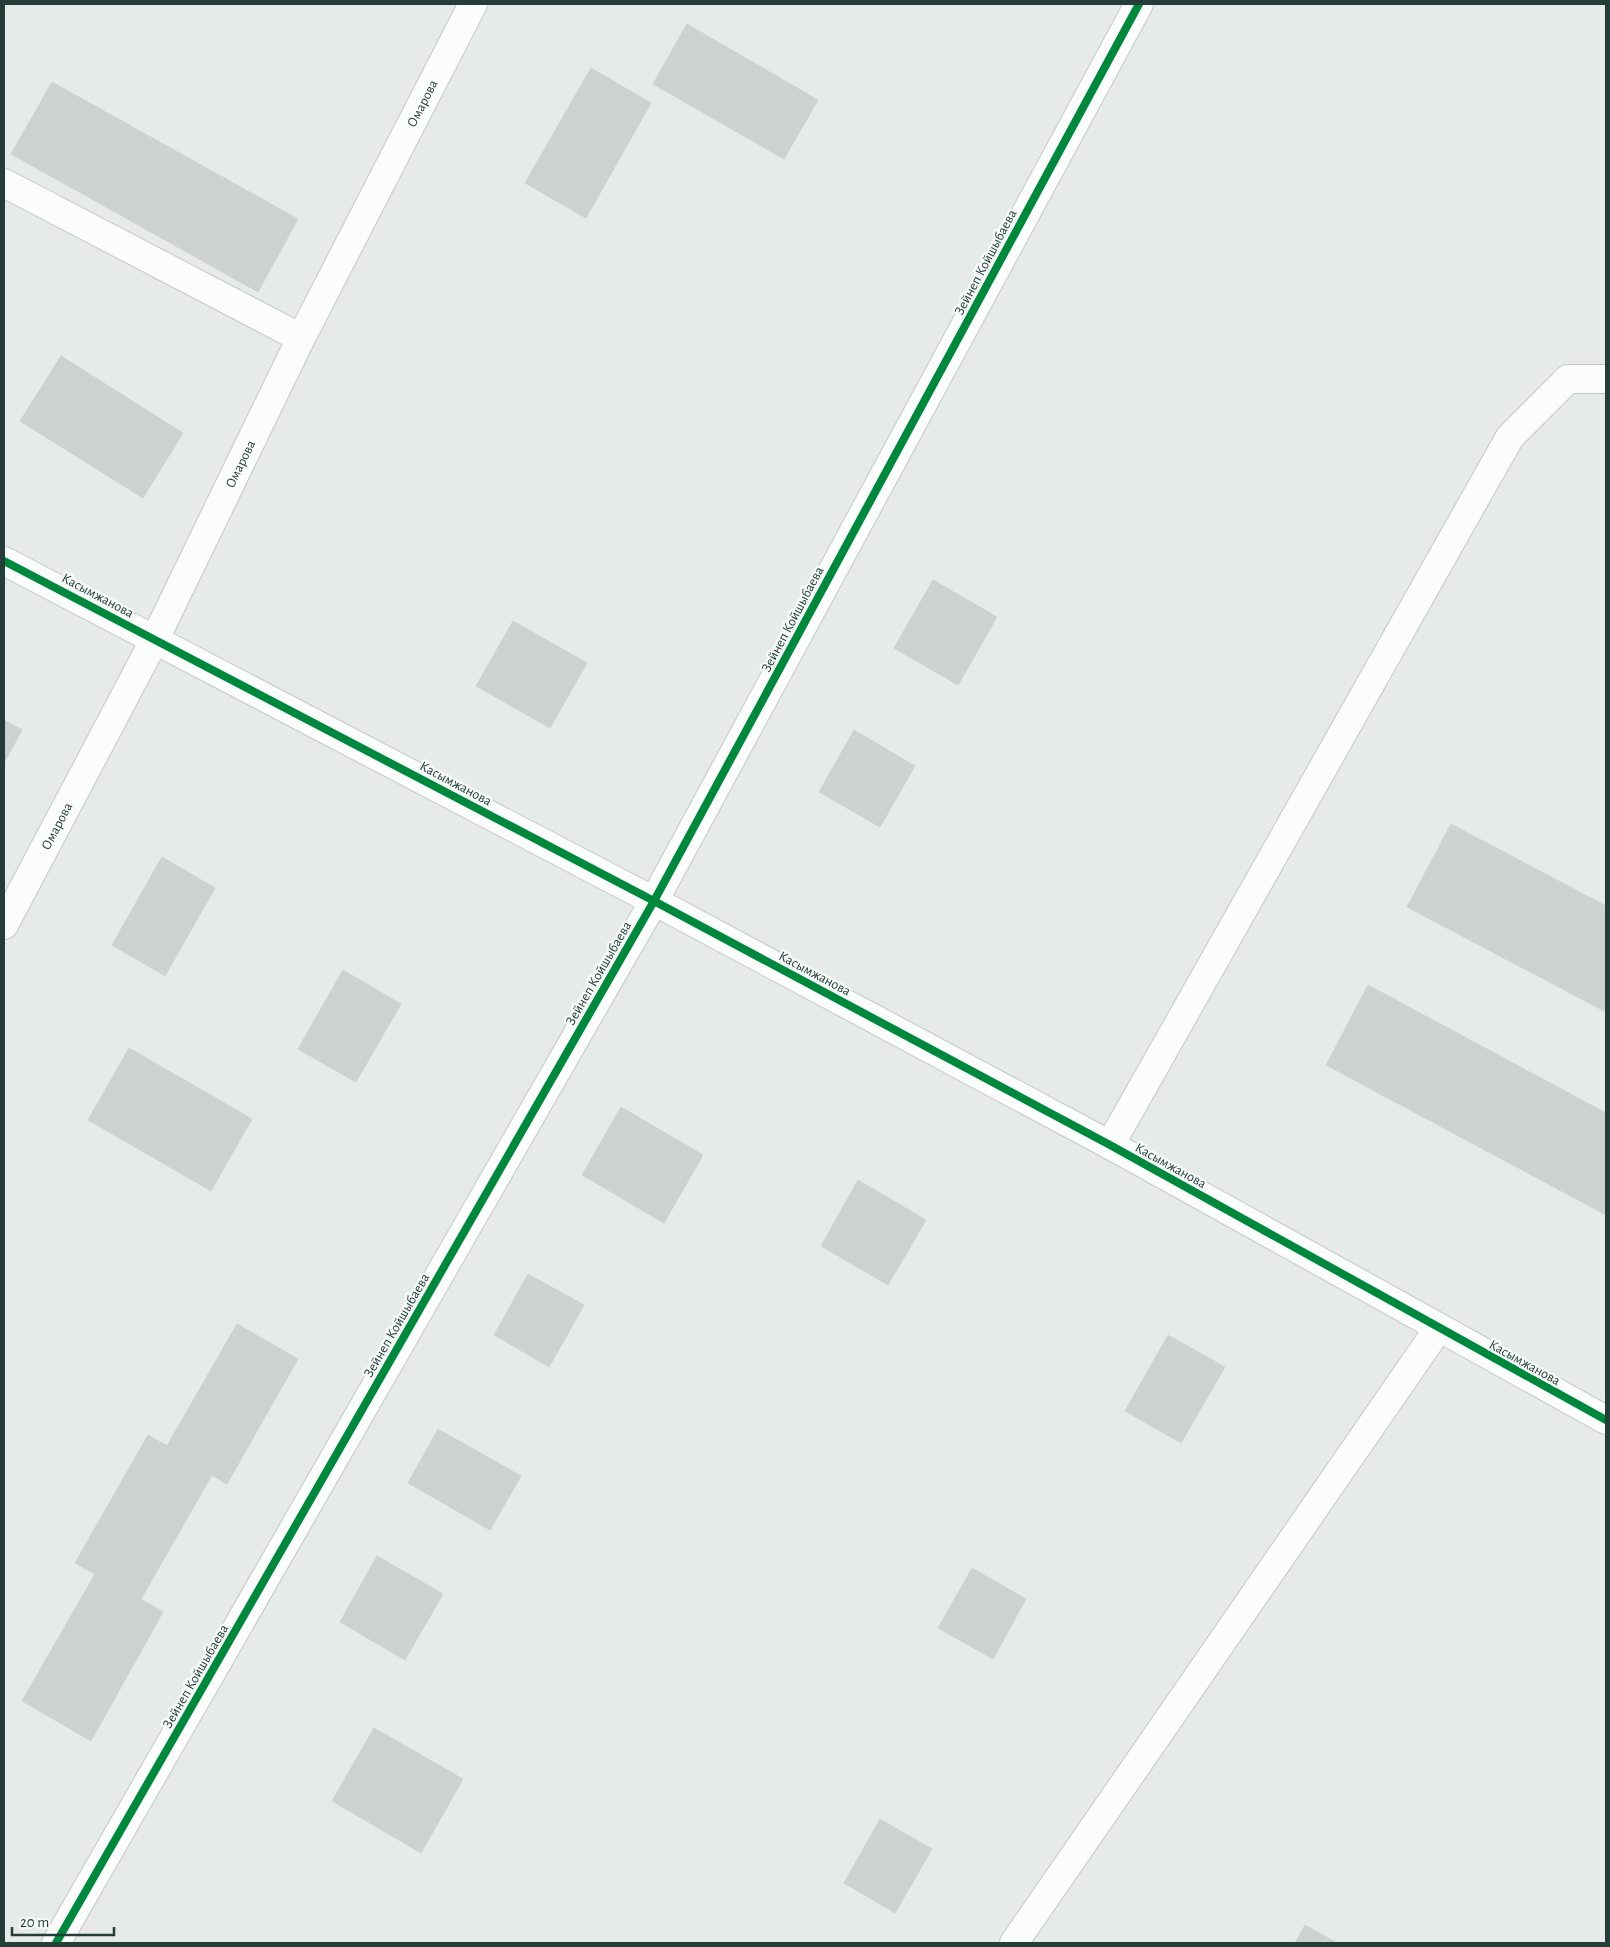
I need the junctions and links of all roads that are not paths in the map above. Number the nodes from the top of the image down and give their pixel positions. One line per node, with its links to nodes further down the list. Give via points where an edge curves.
1 (473, 4): 4 (street, Омарова)
2 (1139, 4): 8 (street, Зейнеп Койшыбаева)
3 (4, 183): 4 (street)
4 (301, 338): 7 (street, Омарова)
5 (1606, 379): 10 (street, via 1568,379 1510,437)
6 (4, 560): 7 (street, Касымжанова)
7 (155, 640): 8 (street, Касымжанова); 9 (street, Омарова)
8 (654, 901): 10 (street, Касымжанова); 13 (street, Зейнеп Койшыбаева)
9 (4, 925)
10 (1110, 1146): 11 (street, Касымжанова)
11 (1438, 1329): 12 (street, Касымжанова); 14 (street)
12 (1606, 1420)
13 (56, 1943)
14 (1014, 1943)

